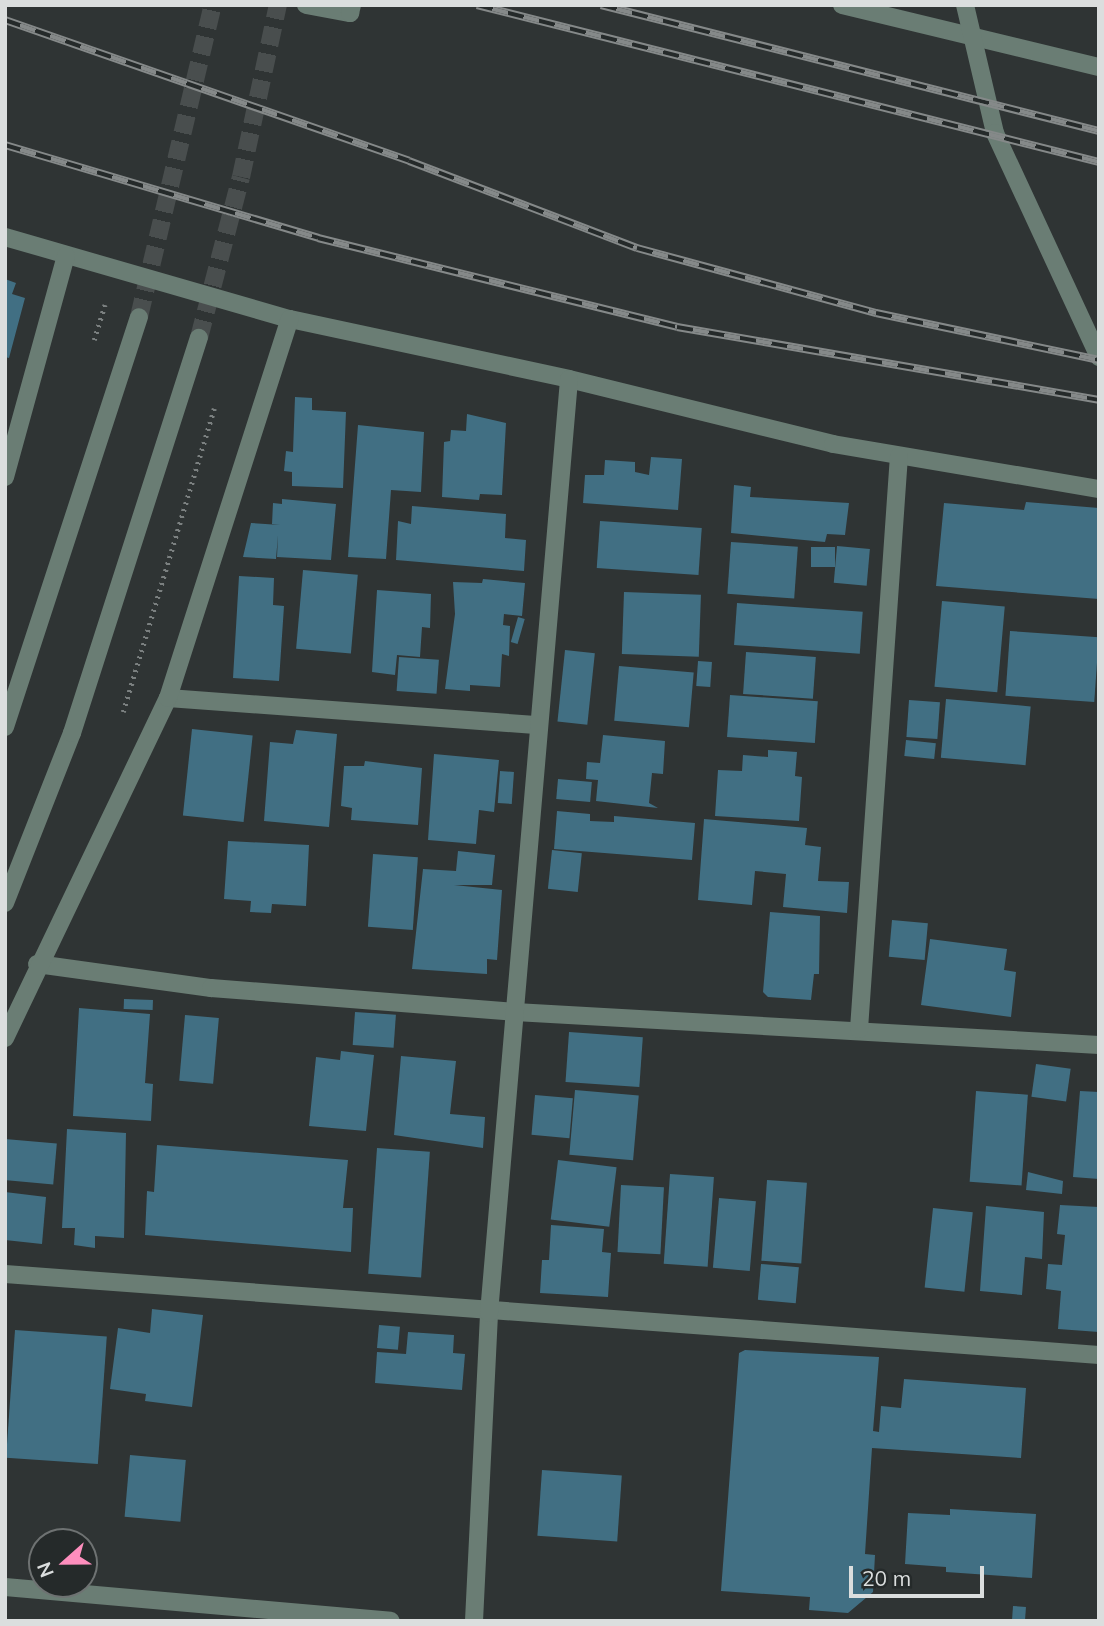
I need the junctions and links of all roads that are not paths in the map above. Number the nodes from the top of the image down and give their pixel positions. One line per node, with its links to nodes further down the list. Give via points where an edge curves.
1 (306, 5): 2 (street, via 350,13)
2 (352, 5)
3 (842, 5): 5 (street)
4 (965, 5): 5 (street)
5 (972, 38): 6 (street); 12 (street, via 995,133)
6 (1099, 67)
7 (5, 237): 8 (street)
8 (66, 256): 10 (street); 15 (street)
9 (139, 317): 19 (street)
10 (290, 319): 13 (street); 17 (street)
11 (199, 338): 20 (street, via 72,733)
12 (1099, 358)
13 (569, 379): 14 (street); 18 (street)
14 (899, 456): 16 (street); 23 (street)
15 (5, 477)
16 (1099, 489)
17 (168, 698): 18 (street); 21 (street)
18 (540, 725): 22 (street)
19 (5, 727)
20 (5, 903)
21 (37, 964): 22 (street, via 211,988); 24 (street)
22 (515, 1012): 23 (street); 27 (street)
23 (859, 1029): 25 (street)
24 (5, 1038)
25 (1099, 1045)
26 (5, 1274): 27 (street)
27 (489, 1313): 28 (street); 31 (street)
28 (1099, 1355)
29 (5, 1587): 30 (street)
30 (391, 1621)
31 (474, 1621)

